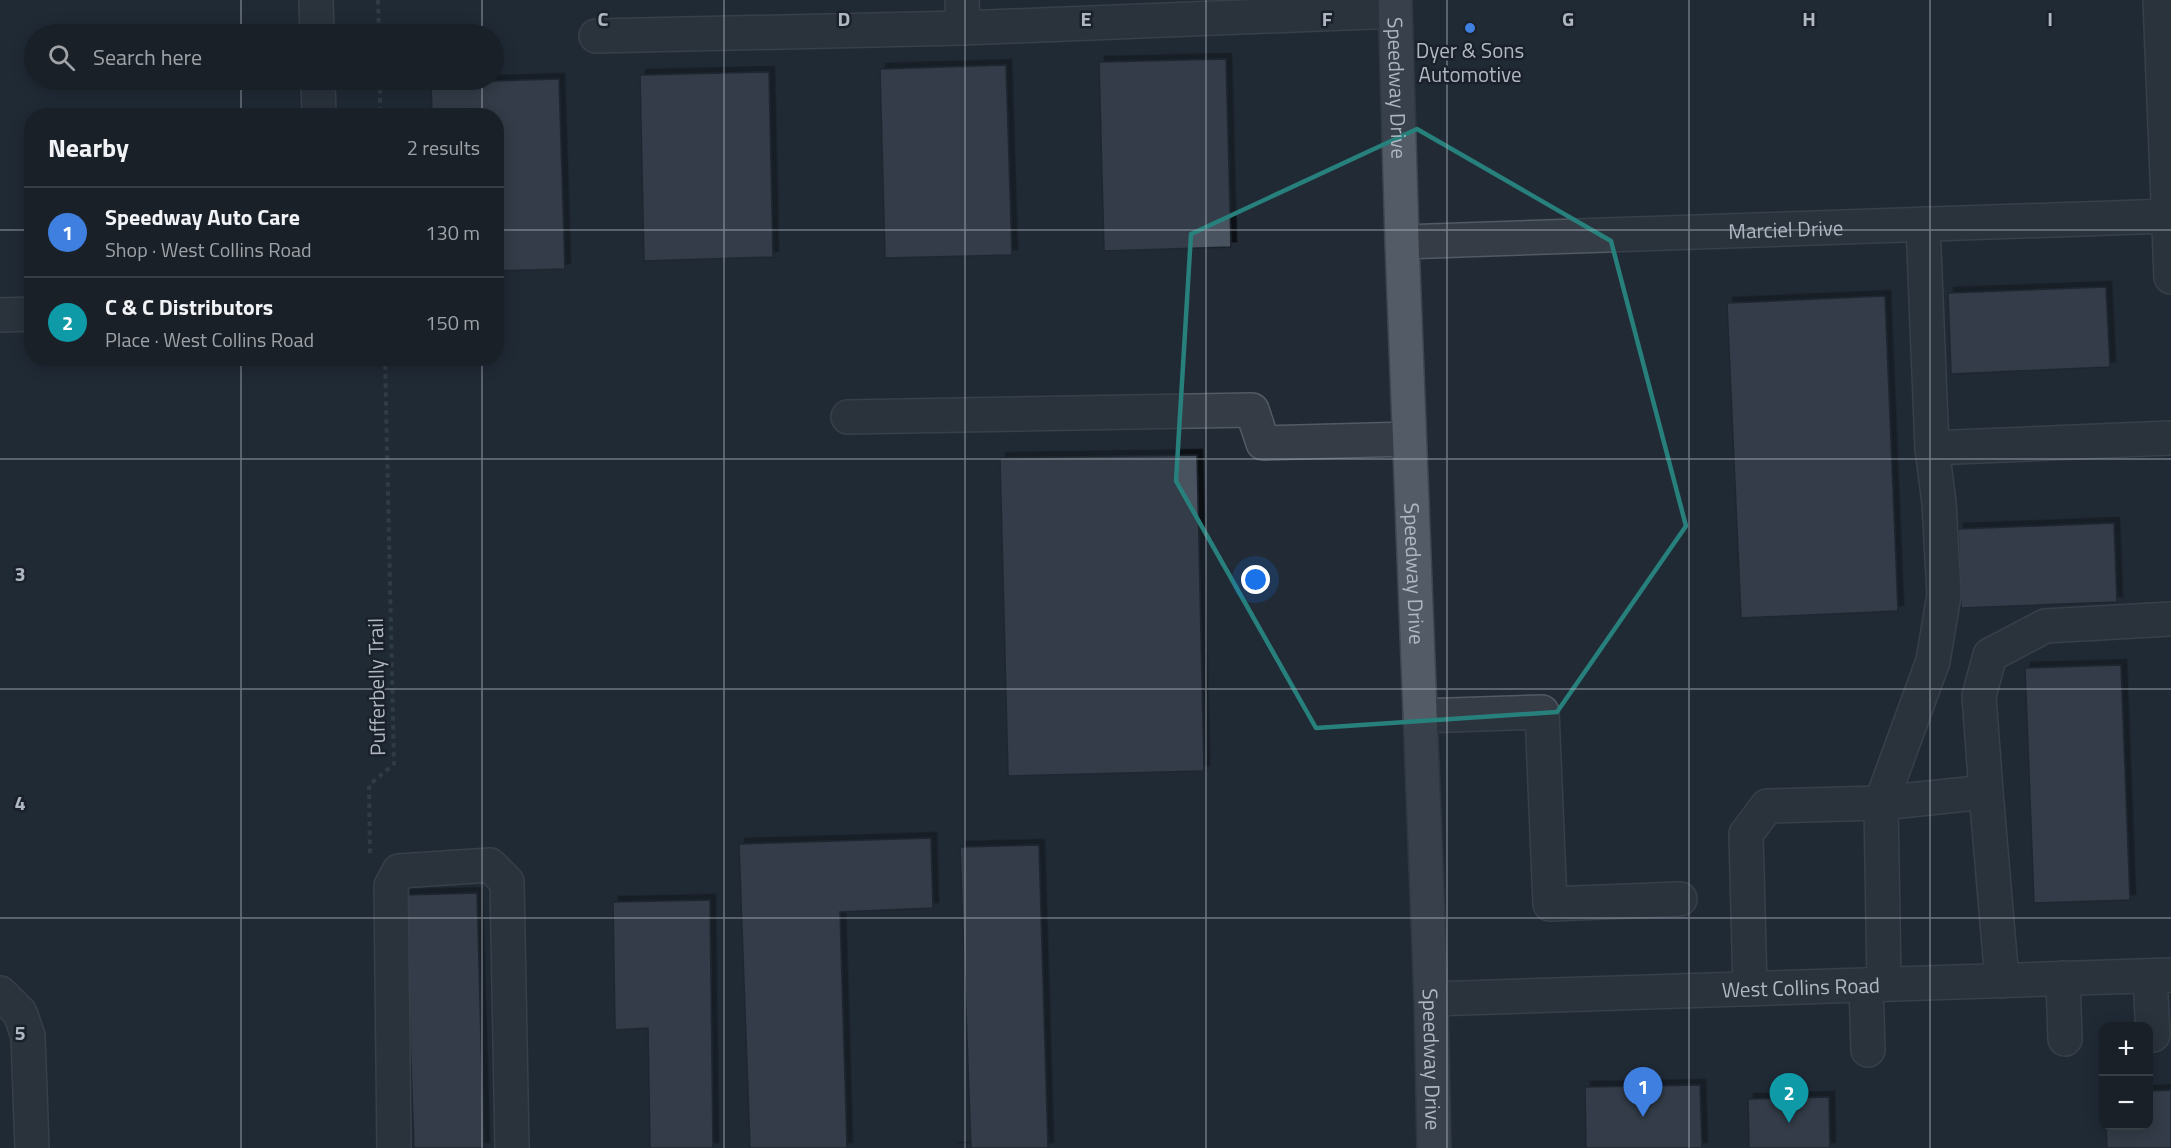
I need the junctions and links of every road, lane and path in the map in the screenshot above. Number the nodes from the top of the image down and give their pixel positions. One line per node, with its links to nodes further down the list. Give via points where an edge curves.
1 (316, 0): 6 (street)
2 (378, 0): 7 (path)
3 (2160, 0): 13 (street)
4 (1395, 6): 5 (street); 15 (main road, Speedway Drive)
5 (962, 14): 8 (street)
6 (317, 24)
7 (379, 24)
8 (596, 36)
9 (318, 90): 11 (street)
10 (380, 90): 12 (path)
11 (319, 108)
12 (380, 108)
13 (2169, 216): 14 (street, Marciel Drive); 16 (street)
14 (1923, 224): 15 (street, Marciel Drive); 23 (street)
15 (1402, 242): 22 (main road, Speedway Drive)
16 (2171, 277)
17 (24, 314): 18 (street)
18 (0, 315)
19 (385, 366): 28 (path, Pufferbelly Trail, via 394,764 369,785)
20 (848, 417): 22 (street, via 1252,410 1263,443)
21 (2171, 438): 23 (street)
22 (1409, 439): 25 (main road, Speedway Drive)
23 (1932, 448): 27 (street, via 1944,595 1933,661)
24 (2171, 619): 26 (street, via 2044,626 1990,655 1979,696)
25 (1420, 716): 29 (street, via 1542,712 1550,904); 36 (main road, Speedway Drive)
26 (1986, 792): 27 (street); 32 (street)
27 (1881, 803): 33 (street); 34 (street, via 1767,806 1746,834)
28 (370, 855)
29 (1680, 899)
30 (2161, 975): 31 (street, West Collins Road); 37 (street)
31 (2063, 978): 32 (street, West Collins Road); 38 (street)
32 (2002, 981): 33 (street, West Collins Road)
33 (1875, 984): 34 (street, West Collins Road); 39 (street)
34 (1750, 989): 36 (street, West Collins Road)
35 (0, 993): 40 (street, via 20,1013 28,1036)
36 (1431, 999): 43 (main road, Speedway Drive)
37 (2153, 1035)
38 (2065, 1039)
39 (1868, 1050)
40 (32, 1148)
41 (394, 1148): 42 (street, via 391,886 399,871 490,866 507,882)
42 (512, 1148)
43 (1434, 1148)

